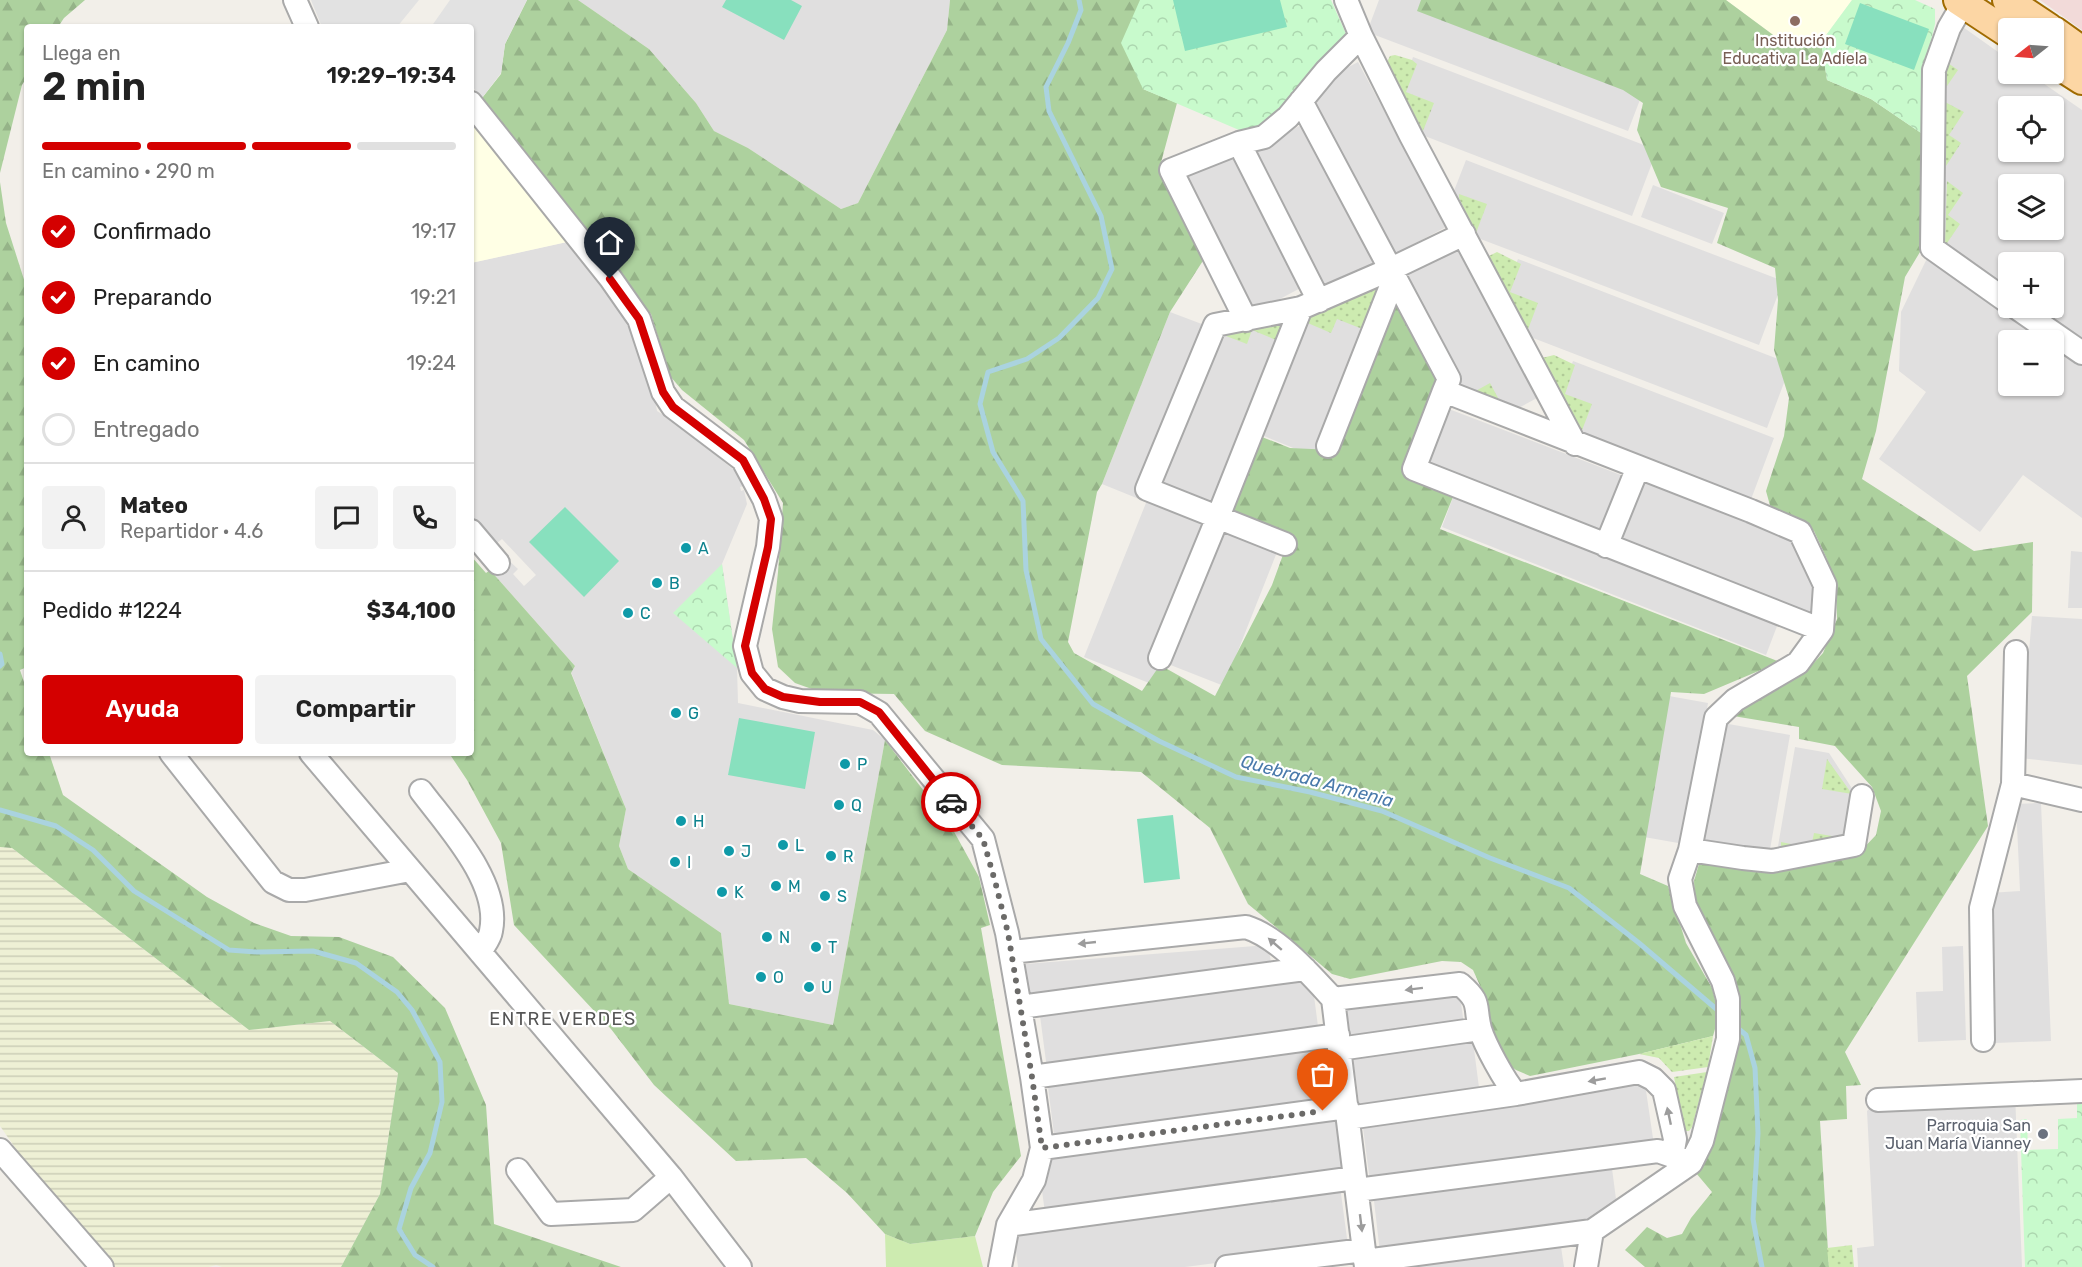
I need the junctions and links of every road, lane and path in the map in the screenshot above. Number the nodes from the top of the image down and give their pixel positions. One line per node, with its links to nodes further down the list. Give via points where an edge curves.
1 (295, 0): 6 (street)
2 (1346, 0): 8 (street)
3 (2007, 0): 5 (main road)
4 (1960, 2): 7 (main road); 18 (street, via 1934,70 1932,248)
5 (2034, 18)
6 (307, 24)
7 (1998, 27)
8 (1361, 36): 13 (street); 16 (street)
9 (2064, 38): 10 (main road)
10 (2082, 51)
11 (2064, 68): 12 (main road)
12 (2082, 80)
13 (1301, 101): 15 (street, via 1263,136); 17 (street)
14 (474, 108): 44 (street, via 639,319 663,392 673,407 743,460 764,499 771,519 769,538 745,646 752,673 765,689 783,697 860,702 879,712 983,839)
15 (1239, 143): 19 (street); 21 (street, via 1171,170)
16 (1464, 234): 17 (street); 24 (street)
17 (1393, 272): 19 (street); 23 (street, via 1449,379); 25 (street)
18 (1998, 295)
19 (1310, 305): 21 (street); 27 (street)
20 (2031, 318): 22 (street)
21 (1246, 320): 27 (street, via 1215,325 1147,489)
22 (2082, 353)
23 (1444, 391): 24 (street); 30 (street, via 1414,469)
24 (1575, 444): 26 (street)
25 (1328, 446)
26 (1638, 466): 30 (street); 32 (street, via 1800,532 1826,585)
27 (1218, 517): 29 (street); 34 (street)
28 (474, 535): 31 (street)
29 (1284, 544)
30 (1606, 546): 32 (street)
31 (498, 563)
32 (1822, 630): 41 (street, via 1798,663 1735,700 1716,718)
33 (2016, 652): 37 (street)
34 (1160, 658)
35 (173, 756): 42 (street, via 273,882 289,890)
36 (314, 756): 42 (street)
37 (2013, 784): 40 (street); 49 (street, via 1981,908)
38 (421, 791): 43 (street, via 474,862 489,897 491,934)
39 (1862, 796): 41 (street, via 1854,845 1772,861)
40 (2082, 800)
41 (1690, 850): 58 (street, via 1680,879 1684,906 1728,999 1728,1039 1702,1141)
42 (410, 870): 43 (street)
43 (480, 952): 60 (street)
44 (1011, 952): 45 (street, one-way to 44, via 1261,931 1246,927); 47 (street)
45 (1305, 969): 46 (street); 47 (street)
46 (1333, 999): 48 (street, one-way to 46, via 1478,1006 1460,984); 50 (street)
47 (1020, 1007): 51 (street)
48 (1480, 1029): 50 (street); 53 (street)
49 (1983, 1040)
50 (1339, 1042): 51 (street); 55 (street)
51 (1032, 1077): 56 (street)
52 (2082, 1091): 54 (street)
53 (1516, 1094): 55 (street); 58 (street, one-way to 53, via 1664,1090 1639,1072)
54 (1878, 1100)
55 (1348, 1113): 56 (street); 61 (street)
56 (1042, 1148): 62 (street, via 1034,1180)
57 (0, 1150): 65 (street)
58 (1682, 1160): 61 (street, via 1658,1151); 63 (street)
59 (518, 1170): 60 (street, via 551,1214 633,1210)
60 (671, 1178): 66 (street)
61 (1356, 1184): 62 (street); 64 (street, one-way to 64)
62 (1008, 1225): 67 (street)
63 (1592, 1231): 64 (street); 69 (street)
64 (1365, 1259): 68 (street)
65 (102, 1267)
66 (740, 1267)
67 (999, 1267)
68 (1227, 1267)
69 (1586, 1267)

